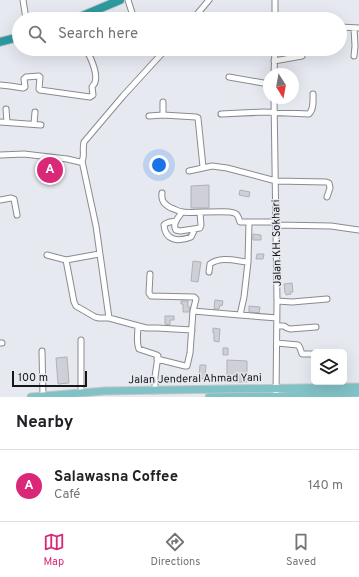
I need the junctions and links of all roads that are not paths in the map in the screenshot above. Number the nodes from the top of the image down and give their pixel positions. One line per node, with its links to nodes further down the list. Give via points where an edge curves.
1 (23, 0): 6 (street)
2 (120, 0): 7 (highway)
3 (128, 0): 8 (street)
4 (209, 0): 9 (street)
5 (275, 0): 10 (street)
6 (25, 12)
7 (98, 12)
8 (132, 12)
9 (199, 12)
10 (275, 12)
11 (356, 28): 18 (street)
12 (12, 39): 13 (highway)
13 (0, 42)
14 (90, 56): 23 (street, via 96,76 92,87 93,95 90,97 40,90 39,76 26,77 24,88)
15 (160, 56): 38 (street, via 84,142)
16 (274, 56): 19 (street)
17 (302, 56): 19 (street)
18 (354, 56)
19 (274, 61): 20 (street)
20 (274, 68)
21 (229, 77): 22 (street)
22 (263, 83)
23 (0, 85)
24 (313, 94): 29 (street, via 312,111 309,114)
25 (163, 102): 31 (street)
26 (274, 104): 29 (street, Jalan KH. Sokhari)
27 (6, 109): 34 (street)
28 (35, 112): 35 (street)
29 (275, 112): 30 (street); 41 (street, Jalan KH. Sokhari)
30 (220, 114)
31 (163, 115): 32 (street); 39 (street, via 198,118)
32 (149, 116)
33 (0, 122): 34 (street)
34 (7, 122): 35 (street)
35 (34, 124): 36 (street)
36 (41, 125)
37 (0, 155): 38 (street, via 24,154)
38 (82, 162): 53 (street, via 96,226)
39 (203, 167): 40 (street); 41 (street, via 227,168)
40 (189, 171)
41 (276, 181): 43 (street, via 329,183); 50 (street, Jalan KH. Sokhari)
42 (162, 193): 45 (street, via 166,206)
43 (327, 197)
44 (0, 200): 47 (street, via 14,199)
45 (182, 212): 46 (street); 48 (street)
46 (200, 213): 49 (street, via 236,213 240,222); 51 (street, via 200,228)
47 (17, 215)
48 (176, 222): 51 (street, via 176,230); 51 (street, via 164,225 166,234 174,239 186,239 191,236)
49 (249, 222): 50 (street); 56 (street)
50 (276, 223): 52 (street); 60 (street, Jalan KH. Sokhari)
51 (194, 229)
52 (359, 230)
53 (99, 254): 55 (street); 63 (street)
54 (47, 255): 55 (street)
55 (66, 260): 63 (street, via 75,305 95,317)
56 (248, 262): 57 (street, via 220,259 210,264); 62 (street)
57 (209, 272)
58 (150, 274): 61 (street, via 151,296 194,297 196,300)
59 (326, 299): 60 (street)
60 (278, 301): 64 (street, Jalan KH. Sokhari)
61 (193, 311): 62 (street); 68 (street)
62 (240, 315): 64 (street)
63 (109, 318): 65 (street)
64 (277, 318): 66 (street, Jalan KH. Sokhari)
65 (138, 326): 68 (street); 73 (street, via 138,347 157,354)
66 (277, 326): 67 (street, via 290,329); 70 (street, Jalan KH. Sokhari)
67 (316, 327)
68 (192, 330): 73 (street, via 187,366)
69 (80, 340): 77 (street)
70 (277, 343): 72 (street, via 298,345 302,354); 80 (street, Jalan KH. Sokhari)
71 (42, 351): 82 (street)
72 (311, 354)
73 (157, 359): 76 (street)
74 (337, 385): 75 (main road, Jalan Jenderal Ahmad Yani); 80 (main road, Jalan Jenderal Ahmad Yani)
75 (359, 387)
76 (155, 391): 79 (main road, Jalan Jenderal Ahmad Yani); 80 (main road, Jalan Jenderal Ahmad Yani)
77 (81, 393): 79 (main road, Jalan Jenderal Ahmad Yani); 82 (main road, Jalan Jenderal Ahmad Yani)
78 (359, 393): 81 (main road, Jalan Jenderal Ahmad Yani)
79 (105, 394)
80 (276, 394): 81 (main road, Jalan Jenderal Ahmad Yani); 84 (main road, Jalan Jenderal Ahmad Yani)
81 (345, 395)
82 (43, 396): 83 (main road, Jalan Jenderal Ahmad Yani)
83 (32, 397)
84 (209, 397)

